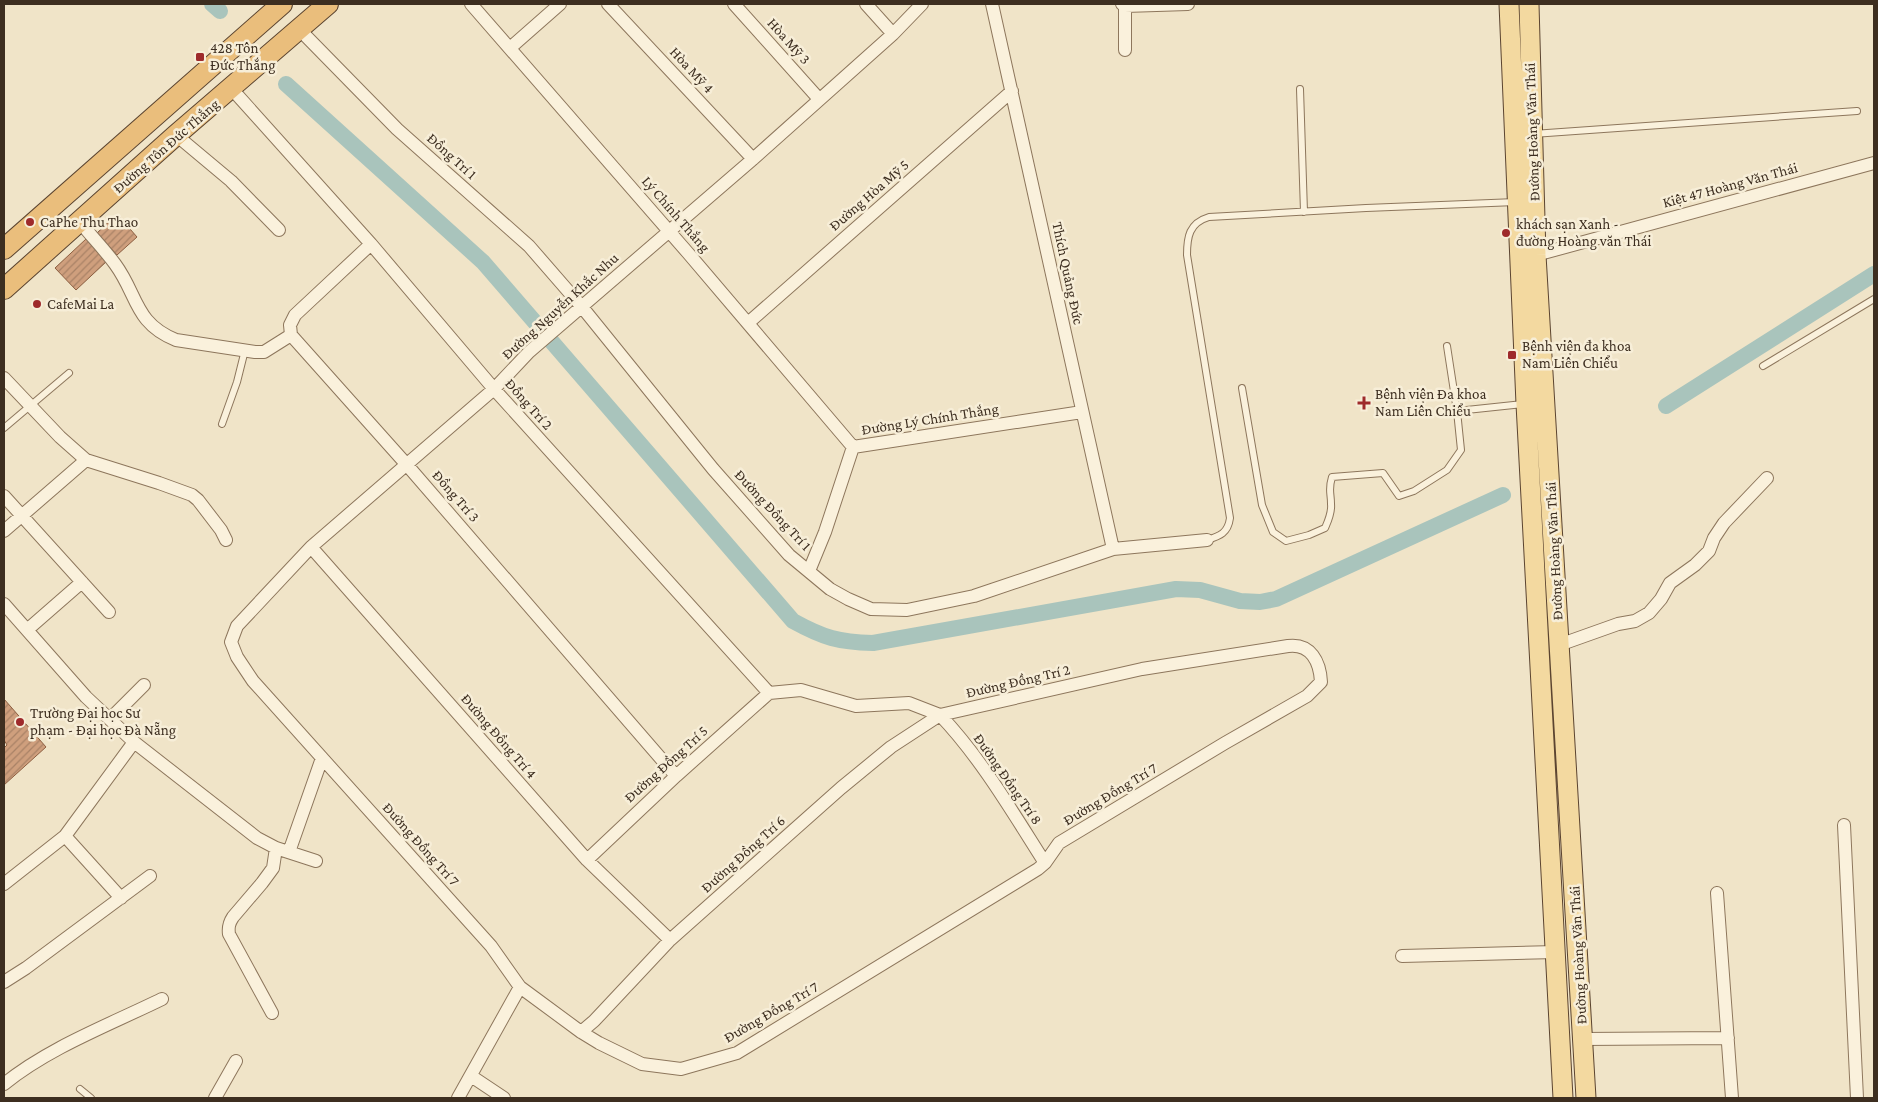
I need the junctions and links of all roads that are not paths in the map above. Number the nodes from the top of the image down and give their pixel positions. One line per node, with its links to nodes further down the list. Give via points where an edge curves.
1 (282, 4): 33 (highway, Đường Tôn Đức Thắng)
2 (328, 4): 14 (highway, Đường Tôn Đức Thắng)
3 (471, 4): 16 (street, Lý Chính Thắng)
4 (560, 4): 16 (street)
5 (608, 4): 25 (street, Hòa Mỹ 4)
6 (734, 4): 21 (street, Hòa Mỹ 3)
7 (866, 4): 15 (street)
8 (922, 4): 15 (street, Đường Nguyễn Khắc Nhu)
9 (992, 4): 20 (street, Thích Quảng Đức)
10 (1188, 4): 13 (street)
11 (1509, 4): 27 (main road, Đường Hoàng Văn Thái)
12 (1529, 4): 23 (main road, Đường Hoàng Văn Thái)
13 (1123, 5): 17 (street)
14 (299, 29): 18 (highway, Đường Tôn Đức Thắng); 37 (street, Đồng Trí 1, via 397,129 529,246)
15 (893, 34): 21 (street, Đường Nguyễn Khắc Nhu)
16 (510, 48): 31 (street, Lý Chính Thắng)
17 (1125, 50)
18 (231, 88): 24 (highway, Đường Tôn Đức Thắng); 32 (street, Đồng Trí 2)
19 (1300, 89): 28 (lane)
20 (1012, 91): 38 (street, Đường Hòa Mỹ 5); 50 (street, Thích Quảng Đức)
21 (819, 99): 25 (street, Đường Nguyễn Khắc Nhu)
22 (1856, 111): 23 (lane)
23 (1532, 134): 34 (main road, Đường Hoàng Văn Thái)
24 (176, 135): 29 (highway, Đường Tôn Đức Thắng); 30 (street, via 232,181)
25 (752, 159): 31 (street, Đường Nguyễn Khắc Nhu)
26 (1874, 162): 34 (street, Kiệt 47 Hoàng Văn Thái)
27 (1517, 202): 28 (lane); 47 (main road, Đường Hoàng Văn Thái)
28 (1304, 212): 61 (lane, via 1209,217 1196,224 1188,236 1187,255 1230,518 1224,534)
29 (80, 222): 35 (highway, Đường Tôn Đức Thắng); 41 (street, via 116,264 144,319 154,328 176,340)
30 (279, 230)
31 (669, 231): 37 (street, Đường Nguyễn Khắc Nhu); 38 (street, Lý Chính Thắng)
32 (371, 244): 39 (street, via 295,315 290,325); 46 (street, Đồng Trí 2)
33 (4, 249)
34 (1536, 255): 47 (main road, Đường Hoàng Văn Thái)
35 (4, 289)
36 (1874, 299): 42 (lane)
37 (582, 307): 46 (street, Đường Nguyễn Khắc Nhu, via 529,352); 64 (street, Đường Đồng Trí 1, via 713,469 789,555)
38 (748, 323): 53 (street, Lý Chính Thắng)
39 (291, 335): 41 (street, via 264,352); 55 (street, Đồng Trí 3)
40 (1447, 346): 49 (lane)
41 (244, 350): 51 (lane)
42 (1763, 366)
43 (69, 374): 48 (lane)
44 (4, 378): 48 (street)
45 (1242, 388): 49 (lane, via 1262,505 1273,532 1286,541 1326,528 1332,504 1328,490 1332,476 1383,473 1399,496 1414,491 1446,470 1461,450)
46 (494, 389): 55 (street, Đường Nguyễn Khắc Nhu); 73 (street, Đồng Trí 2)
47 (1532, 398): 49 (lane); 70 (main road, Đường Hoàng Văn Thái); 91 (main road, Đường Hoàng Văn Thái)
48 (30, 406): 52 (lane); 54 (street)
49 (1457, 411)
50 (1082, 412): 53 (street, Đường Lý Chính Thắng); 63 (street, Thích Quảng Đức)
51 (222, 424)
52 (4, 428)
53 (853, 447): 64 (street, Đường Lý Chính Thắng)
54 (86, 460): 58 (street); 60 (street, via 192,495)
55 (407, 465): 62 (street, Đường Nguyễn Khắc Nhu); 78 (street, Đồng Trí 3)
56 (1767, 478): 70 (street, via 1724,522 1709,551 1670,583 1649,613 1635,621)
57 (4, 496): 58 (street)
58 (22, 515): 59 (street); 65 (street)
59 (4, 531)
60 (226, 540)
61 (1207, 540): 63 (street, Đường Đồng Trí 1)
62 (311, 547): 69 (street, Đường Nguyễn Khắc Nhu, via 237,626); 83 (street, Đường Đồng Trí 4)
63 (1113, 549): 64 (street, Đường Đồng Trí 1, via 974,596 907,610 871,609 848,600)
64 (809, 571)
65 (82, 582): 67 (street); 68 (street)
66 (4, 604): 68 (street)
67 (109, 612)
68 (27, 630): 75 (street)
69 (231, 642): 77 (street, Đường Đồng Trí 7, via 254,681)
70 (1559, 645): 99 (main road, Đường Hoàng Văn Thái)
71 (1276, 647): 74 (street, Đường Đồng Trí 2, via 1142,669); 85 (street, Đường Đồng Trí 7, via 1298,644 1306,649 1317,661 1321,682 1307,696 1059,843)
72 (144, 685): 75 (street)
73 (769, 693): 74 (street, via 801,690 856,706 909,703); 78 (street, Đường Đồng Trí 5)
74 (940, 715): 85 (street, Đường Đồng Trí 8, via 955,730); 90 (street, Đường Đồng Trí 6, via 891,747 841,788)
75 (110, 719): 76 (street)
76 (134, 742): 80 (street); 81 (street, via 257,838)
77 (322, 758): 82 (street); 94 (street, Đường Đồng Trí 7, via 492,946)
78 (676, 776): 83 (street, Đường Đồng Trí 5)
79 (1844, 825): 111 (street)
80 (65, 836): 87 (street); 89 (street)
81 (276, 848): 82 (street); 96 (street, via 273,868 229,923 229,934)
82 (289, 852): 84 (street)
83 (587, 860): 90 (street, Đường Đồng Trí 4)
84 (316, 861)
85 (1045, 863): 97 (street, Đường Đồng Trí 7, via 737,1053 681,1068 642,1064)
86 (150, 876): 89 (street)
87 (4, 884)
88 (1717, 893): 98 (street)
89 (121, 898): 93 (street)
90 (670, 940): 97 (street, Đường Đồng Trí 6)
91 (1556, 952): 92 (street); 108 (main road, Đường Hoàng Văn Thái)
92 (1402, 956)
93 (4, 982)
94 (520, 987): 97 (street, Đường Đồng Trí 7); 101 (street)
95 (162, 999): 102 (street, via 65,1046 23,1069)
96 (272, 1013)
97 (581, 1032)
98 (1728, 1038): 99 (street); 110 (street)
99 (1582, 1039): 109 (main road, Đường Hoàng Văn Thái)
100 (236, 1061): 105 (street)
101 (471, 1076): 106 (street); 107 (street)
102 (4, 1084)
103 (80, 1089): 104 (lane)
104 (91, 1098)
105 (215, 1098)
106 (458, 1098)
107 (504, 1098)
108 (1563, 1098)
109 (1586, 1098)
110 (1732, 1098)
111 (1857, 1098)

